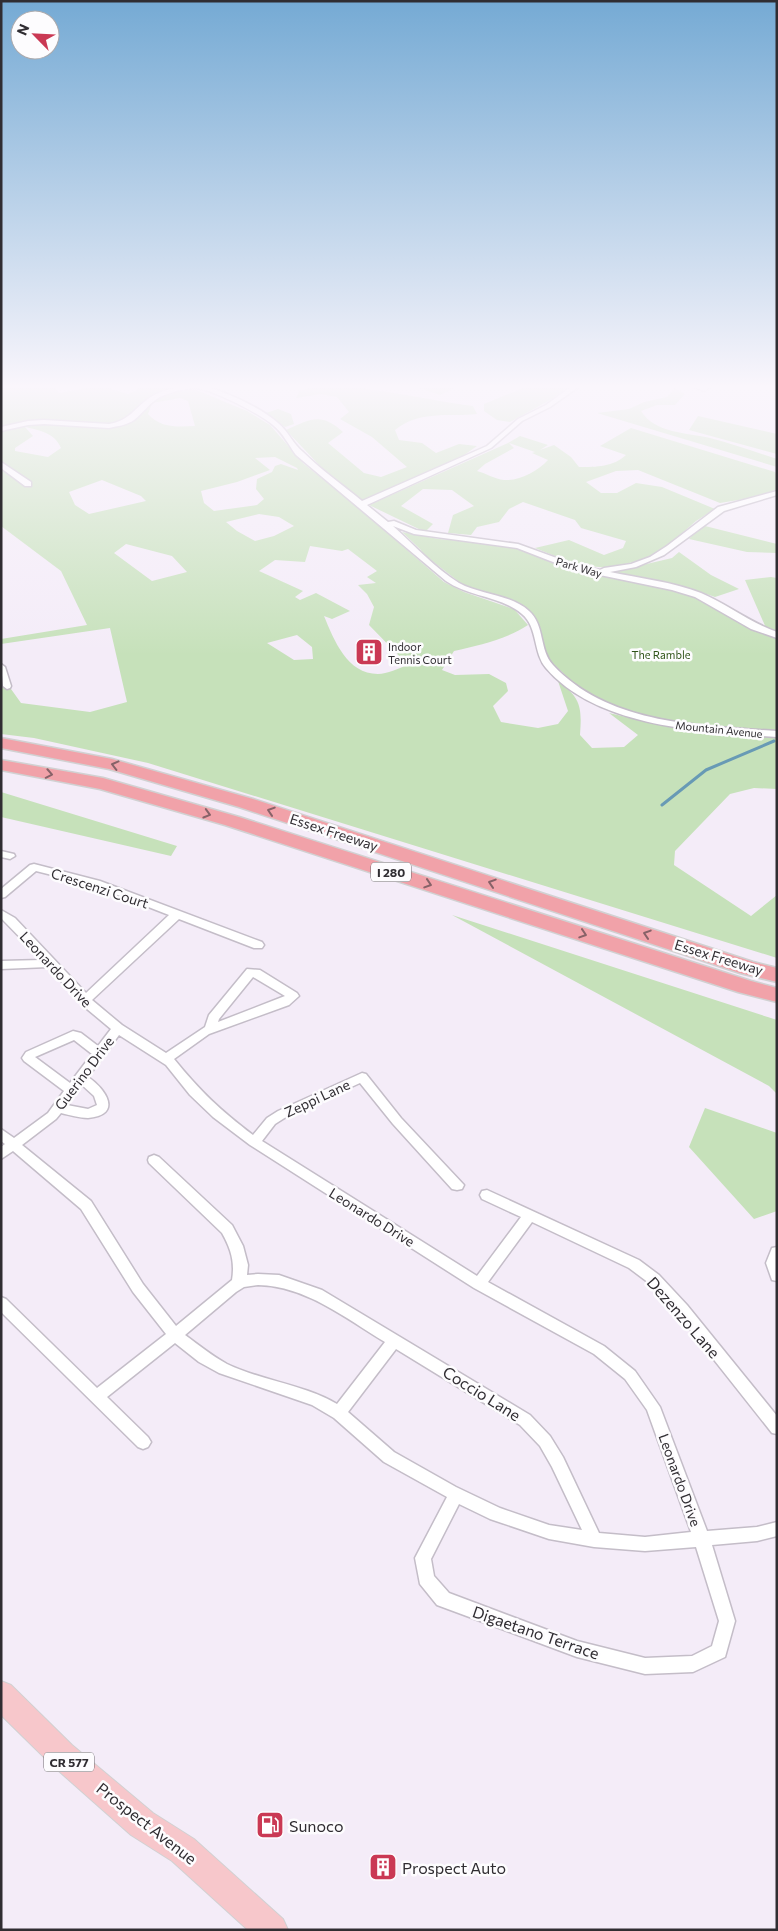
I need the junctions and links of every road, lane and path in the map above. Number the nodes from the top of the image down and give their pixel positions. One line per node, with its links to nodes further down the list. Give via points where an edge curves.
1 (15, 474): 4 (street)
2 (325, 474): 6 (street, Mountain Avenue)
3 (429, 474): 6 (street)
4 (28, 484)
5 (777, 493): 8 (street, via 722,509 700,522 659,556 612,570)
6 (362, 504): 7 (street, Mountain Avenue)
7 (376, 516): 8 (street, Park Way, via 414,532 518,546); 12 (street, Mountain Avenue, via 457,584 524,611 534,623 542,658 569,686 588,697 630,713 683,727)
8 (587, 571): 9 (street, Park Way, via 698,595 754,628)
9 (777, 635)
10 (1, 667): 11 (street)
11 (7, 686)
12 (777, 734)
13 (1, 743): 21 (highway, Essex Freeway / I 280, one-way to 13, via 246,803 112,764)
14 (1, 765): 22 (highway, Essex Freeway / I 280, one-way to 22, via 103,784 232,821)
15 (1, 895): 17 (street, Crescenzi Court, via 34,867 96,883)
16 (1, 914): 19 (street, Leonardo Drive, via 11,920)
17 (178, 914): 18 (street, Crescenzi Court); 23 (street)
18 (258, 945)
19 (51, 963): 20 (street); 23 (street, Leonardo Drive)
20 (1, 965)
21 (777, 975)
22 (777, 995)
23 (85, 1000): 24 (street, Leonardo Drive)
24 (118, 1028): 26 (street, Guerino Drive); 27 (street, Leonardo Drive)
25 (210, 1029): 25 (street, via 286,1002 293,996 251,972 212,1018); 27 (street)
26 (98, 1053): 28 (street, Guerino Drive); 29 (street, via 73,1035 30,1055 28,1058)
27 (166, 1059): 32 (street, Leonardo Drive, via 216,1114)
28 (80, 1078): 29 (street, Guerino Drive); 30 (street, via 94,1087 102,1097 103,1106 98,1112 88,1114)
29 (72, 1090): 30 (street, Guerino Drive)
30 (59, 1108): 33 (street, Guerino Drive)
31 (1, 1134): 33 (street, Leonardo Drive)
32 (254, 1142): 36 (street, Zeppi Lane, via 271,1121 282,1114 362,1078); 42 (street, Leonardo Drive)
33 (14, 1145): 34 (street, Guerino Drive); 44 (street, Leonardo Drive, via 86,1205 138,1288)
34 (1, 1154)
35 (154, 1160): 41 (street, via 227,1229 241,1265)
36 (457, 1185)
37 (488, 1195): 38 (street, Dezenzo Lane)
38 (529, 1216): 42 (street); 48 (street, Dezenzo Lane, via 634,1264 654,1279)
39 (777, 1252): 40 (street, via 773,1264)
40 (777, 1276)
41 (239, 1283): 44 (street); 45 (street, Coccio Lane, via 281,1281 298,1285)
42 (479, 1284): 53 (street, Leonardo Drive, via 599,1350 630,1375 653,1407)
43 (1, 1303): 46 (street)
44 (175, 1336): 46 (street); 47 (street, Leonardo Drive, via 224,1369 317,1400)
45 (395, 1340): 47 (street); 52 (street, Coccio Lane, via 525,1420 545,1441 558,1462)
46 (98, 1396): 49 (street)
47 (340, 1413): 50 (street, Leonardo Drive, via 389,1457)
48 (777, 1428)
49 (143, 1442)
50 (456, 1495): 52 (street, Leonardo Drive, via 496,1514 549,1532); 53 (street, Digaetano Terrace, via 423,1558 426,1578 443,1600 577,1649 645,1666 693,1664 719,1651 727,1621)
51 (777, 1529): 53 (street, Leonardo Drive)
52 (594, 1540): 53 (street, Leonardo Drive, via 646,1544)
53 (702, 1540)
54 (1, 1695): 55 (main road, Prospect Avenue / CR 577, via 69,1761 142,1824 183,1850)
55 (272, 1930)

